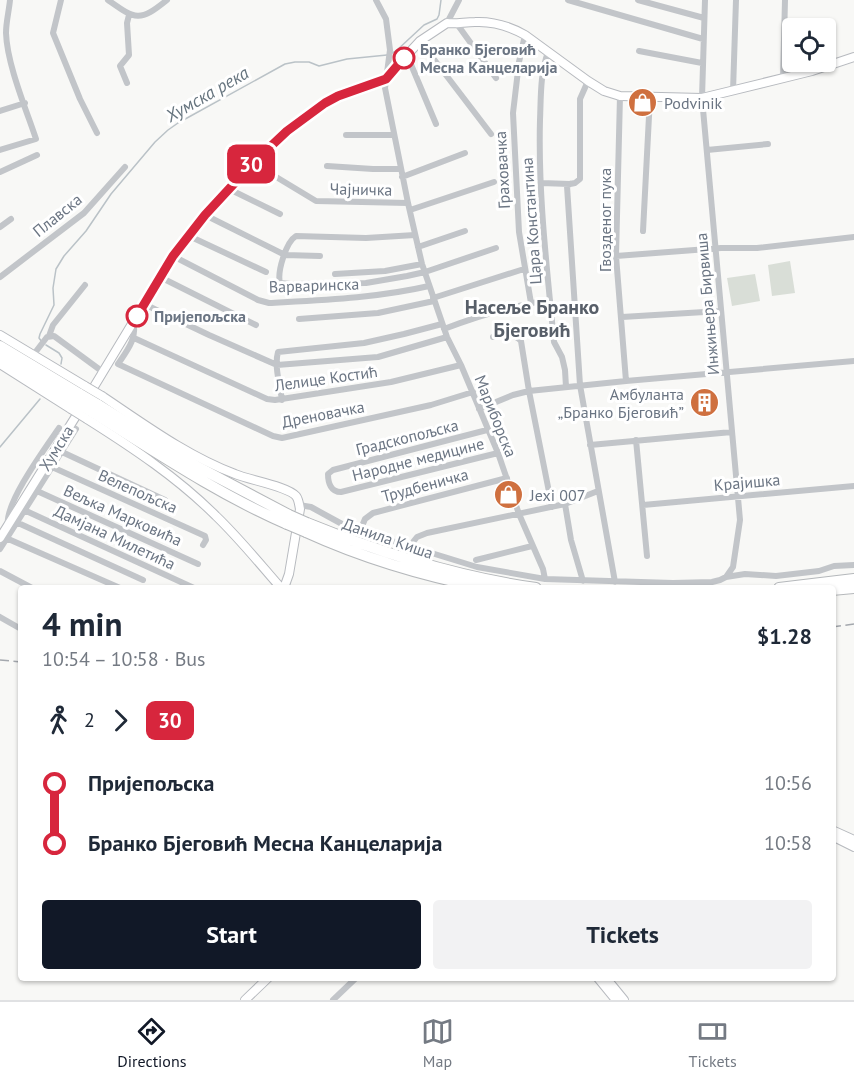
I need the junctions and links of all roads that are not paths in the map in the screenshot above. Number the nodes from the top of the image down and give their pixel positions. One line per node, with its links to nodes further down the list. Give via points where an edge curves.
1 (10, 0): 33 (street, via 6,34)
2 (61, 0): 36 (street, via 53,33)
3 (108, 0): 12 (street)
4 (167, 0): 12 (street, via 154,11)
5 (376, 0): 25 (street, Мариборска, via 386,19 390,50)
6 (459, 0): 14 (street)
7 (568, 0): 17 (street)
8 (639, 0): 13 (street)
9 (705, 0): 13 (street, Инжињера Бирвиша)
10 (736, 0): 29 (street)
11 (785, 0): 26 (street)
12 (129, 15): 28 (street, via 129,55 120,66)
13 (704, 18): 17 (street, Инжињера Бирвиша)
14 (447, 23): 15 (street); 18 (street)
15 (457, 24): 16 (street, via 503,24); 24 (street)
16 (525, 35): 20 (street); 73 (street, Граховачка, via 513,113)
17 (703, 39): 23 (street, Инжињера Бирвиша)
18 (420, 41): 21 (street); 37 (street)
19 (639, 51): 23 (street)
20 (548, 52): 27 (street); 52 (street, Цара Константина, via 540,99)
21 (406, 55): 25 (street); 35 (street)
22 (854, 57): 26 (street)
23 (702, 63): 32 (street, Инжињера Бирвиша)
24 (496, 78)
25 (386, 79): 39 (street, Мариборска); 45 (street, Хумска, via 332,99 287,131)
26 (783, 79): 29 (street)
27 (588, 81): 30 (street); 53 (street, via 580,99 580,179)
28 (127, 83)
29 (733, 91): 32 (street)
30 (620, 96): 31 (street); 71 (street, Гвозденог пука)
31 (650, 97): 32 (street); 61 (street)
32 (702, 98): 42 (street, Инжињера Бирвиша)
33 (25, 103): 34 (street); 41 (street, via 36,139)
34 (0, 111)
35 (436, 124)
36 (97, 133)
37 (491, 134)
38 (346, 135): 39 (street)
39 (394, 135): 48 (street, Мариборска)
40 (768, 144): 42 (street)
41 (0, 150)
42 (707, 150): 67 (street, Инжињера Бирвиша)
43 (465, 153): 50 (street)
44 (36, 155): 49 (street)
45 (253, 163): 54 (street, Хумска); 55 (street, Чајничка, via 316,201)
46 (327, 166): 48 (street)
47 (125, 167): 77 (street, Плавска, via 84,213)
48 (401, 168): 50 (street, Мариборска)
49 (0, 172)
50 (402, 177): 55 (street, Мариборска)
51 (494, 182): 55 (street, Чајничка)
52 (541, 183): 53 (street); 82 (street, Цара Константина)
53 (570, 184): 106 (street, via 567,186)
54 (229, 189): 56 (street); 57 (street, Хумска)
55 (409, 207): 62 (street, Мариборска)
56 (280, 214)
57 (205, 215): 63 (street, Хумска); 68 (street)
58 (11, 219): 59 (street)
59 (0, 227)
60 (465, 231): 65 (street)
61 (643, 231)
62 (415, 235): 65 (street, Мариборска); 68 (street, via 296,236)
63 (189, 236): 69 (street, Хумска); 74 (street)
64 (854, 237): 67 (street, via 757,248)
65 (418, 247): 72 (street, Мариборска)
66 (496, 248): 75 (street)
67 (716, 248): 71 (street); 85 (street, Инжињера Бирвиша)
68 (285, 255): 70 (street); 75 (street, via 280,283 366,283)
69 (173, 256): 78 (street, Хумска); 80 (street, Варваринска, via 269,303 365,297)
70 (320, 256)
71 (616, 256): 86 (street, Гвозденог пука)
72 (422, 264): 75 (street, Мариборска); 76 (street)
73 (524, 269): 81 (street); 83 (street, Граховачка)
74 (266, 272)
75 (425, 272): 80 (street, Мариборска)
76 (335, 274)
77 (0, 277)
78 (160, 278): 84 (street, Хумска); 89 (street)
79 (85, 285): 95 (street)
80 (429, 285): 81 (street, Мариборска)
81 (434, 300): 87 (street, via 378,313); 90 (street, Мариборска)
82 (550, 300): 83 (street); 107 (street, Цара Константина, via 554,342 562,357)
83 (531, 303): 90 (street)
84 (144, 304): 88 (street, Хумска); 101 (street)
85 (721, 311): 86 (street); 104 (street, Инжињера Бирвиша)
86 (622, 317): 105 (street, Гвозденог пука)
87 (298, 319)
88 (133, 322): 94 (street); 103 (street, Хумска)
89 (256, 325)
90 (443, 326): 92 (street, Мариборска); 101 (street, via 364,343 282,351 277,354)
91 (0, 335): 97 (street)
92 (447, 337): 101 (street, via 378,357); 102 (street, Мариборска)
93 (493, 337): 108 (street, via 512,335 519,339)
94 (134, 338): 109 (street, Дреновачка, via 118,364 282,438); 111 (street, Лелице Костић, via 267,399)
95 (45, 340): 97 (street); 103 (street, via 58,339)
96 (0, 346): 110 (highway)
97 (34, 354): 110 (street)
98 (0, 356): 110 (highway)
99 (854, 361): 104 (street)
100 (0, 364): 110 (street)
101 (277, 365): 111 (street)
102 (461, 365): 109 (street, Мариборска); 111 (street, Лелице Костић, via 391,382)
103 (103, 372): 136 (street, Хумска)
104 (727, 372): 105 (street); 117 (street, Инжињера Бирвиша)
105 (626, 381): 106 (street)
106 (580, 385): 107 (street); 119 (street)
107 (566, 387): 108 (street)
108 (529, 391): 113 (street); 133 (street)
109 (472, 392): 113 (street, Мариборска)
110 (78, 398): 112 (highway, bridge); 112 (street, bridge)
111 (282, 400)
112 (95, 408): 132 (street, Данила Киша, via 219,467 290,491); 137 (highway, bridge); 151 (street, via 217,516)
113 (479, 409): 116 (street, Мариборска)
114 (59, 428): 136 (street, Хумска, via 17,495 7,519)
115 (76, 429): 120 (street, Хумска)
116 (487, 430): 121 (street, Мариборска); 123 (street, Градскопољска)
117 (732, 432): 118 (street); 128 (street, Инжињера Бирвиша)
118 (636, 440): 119 (street); 131 (street)
119 (590, 445): 127 (street)
120 (62, 452): 122 (street, Хумска); 129 (street, Хумска)
121 (498, 453): 123 (street, Народне медицине, via 339,492 330,484 328,474); 124 (street, Мариборска)
122 (52, 467): 126 (street, Хумска); 140 (street, Велепољска, via 204,536)
123 (333, 470)
124 (507, 478): 135 (street, Мариборска); 138 (street, Трудбеничка, via 373,513)
125 (854, 486): 128 (street, Крајишка)
126 (36, 491): 134 (street, Хумска); 147 (street, Вељка Марковића)
127 (598, 491): 130 (street); 157 (street)
128 (739, 496): 131 (street, Крајишка); 152 (street, Инжињера Бирвиша, via 740,520 733,567)
129 (165, 500)
130 (565, 504): 133 (street); 156 (street)
131 (643, 505): 144 (street)
132 (299, 506): 138 (street, Данила Киша, via 311,507); 146 (street)
133 (552, 507): 135 (street)
134 (24, 510): 136 (street, Хумска); 160 (street, Дамјана Милетића)
135 (519, 514): 141 (street, Мариборска); 142 (street, via 427,533)
136 (12, 524): 139 (street, Хумска); 155 (street)
137 (307, 527): 164 (highway, via 353,551); 165 (highway, via 416,562)
138 (360, 531): 142 (street, Данила Киша)
139 (3, 538): 143 (street, Хумска); 159 (street)
140 (203, 545)
141 (532, 546): 145 (street); 153 (street, Мариборска)
142 (409, 547): 153 (street, Данила Киша, via 477,567)
143 (0, 549)
144 (647, 556)
145 (476, 560)
146 (291, 563): 150 (street); 163 (street)
147 (198, 564)
148 (854, 565): 152 (street, Данила Киша, via 776,576)
149 (0, 572): 158 (street)
150 (289, 574): 151 (street); 162 (street)
151 (270, 575): 161 (street)
152 (726, 577): 157 (street, Данила Киша, via 702,582)
153 (545, 579): 156 (street, Данила Киша)
154 (854, 579): 166 (highway)
155 (143, 580)
156 (583, 581): 157 (street, Данила Киша)
157 (615, 582)
158 (26, 585)
159 (113, 585)
160 (187, 585)
161 (279, 585)
162 (284, 585)
163 (293, 585)
164 (472, 585)
165 (518, 585)
166 (804, 585)
167 (854, 588): 168 (highway)
168 (836, 590)
169 (0, 617): 170 (street)
170 (18, 627)
171 (836, 832): 173 (street)
172 (836, 838): 174 (street)
173 (854, 840)
174 (854, 847)
175 (265, 981): 180 (street)
176 (271, 981): 181 (street)
177 (353, 981): 182 (street)
178 (600, 981): 183 (street)
179 (608, 981): 184 (street)
180 (245, 1000)
181 (251, 1000)
182 (333, 1000)
183 (616, 1000)
184 (624, 1000)

